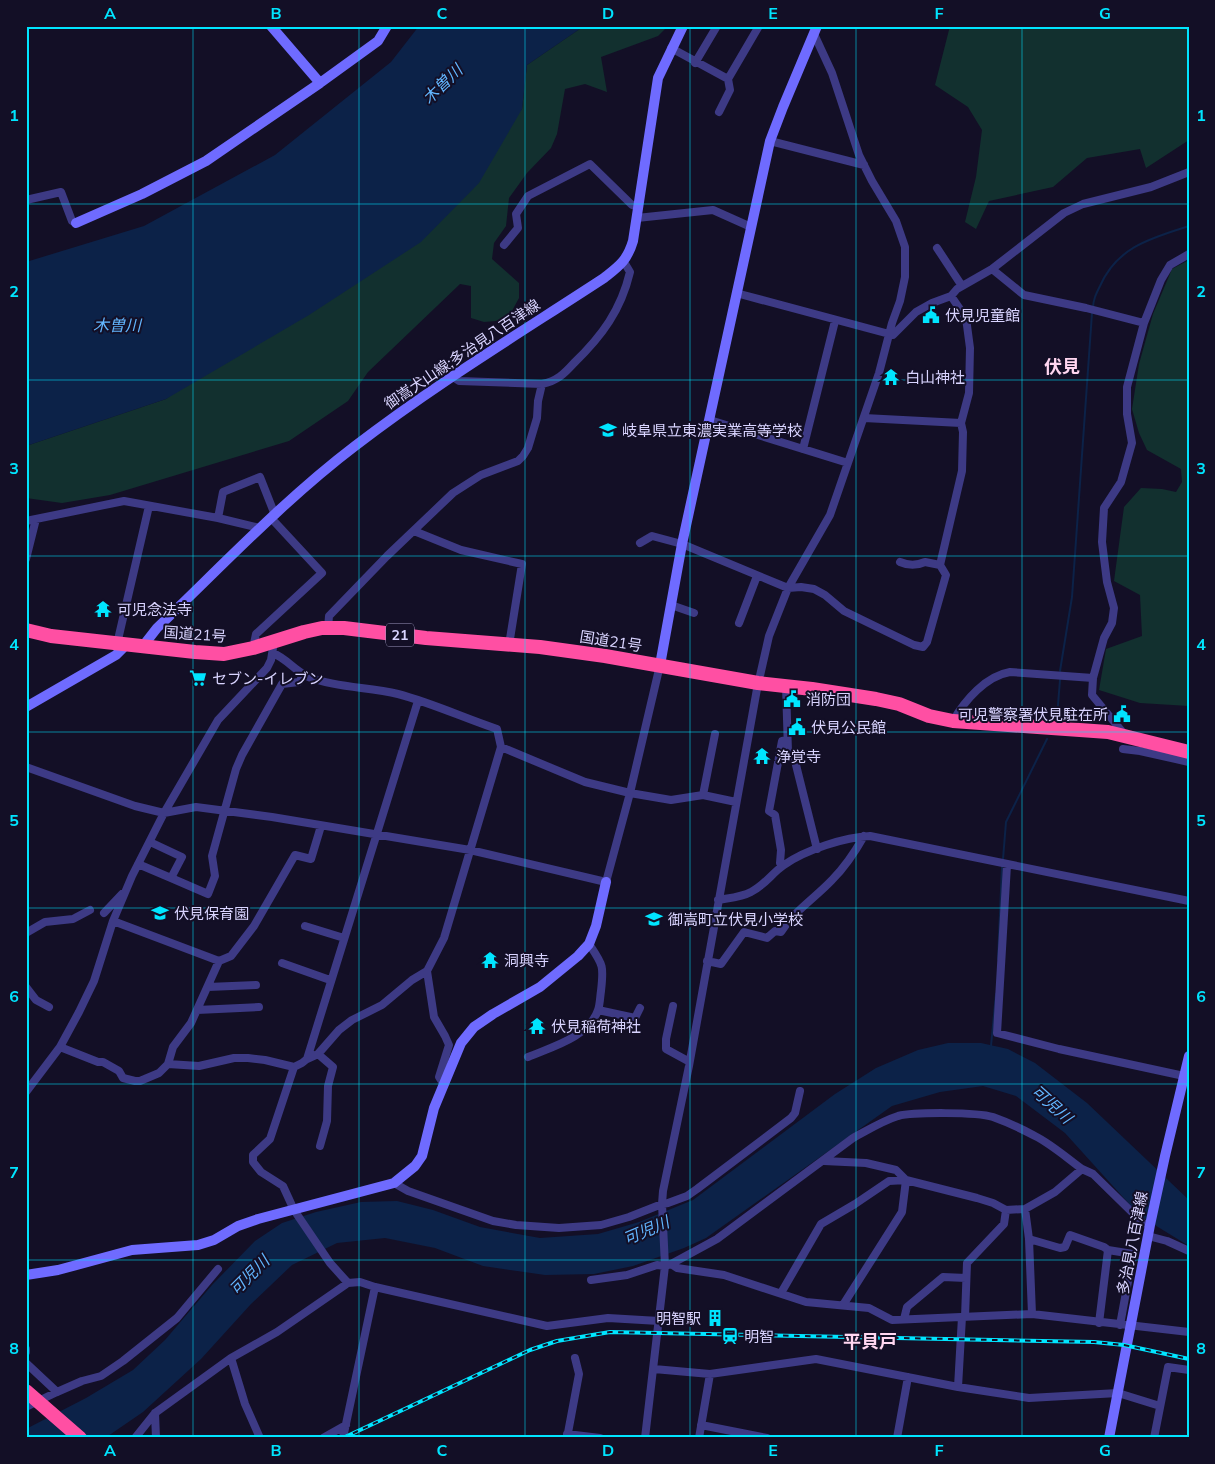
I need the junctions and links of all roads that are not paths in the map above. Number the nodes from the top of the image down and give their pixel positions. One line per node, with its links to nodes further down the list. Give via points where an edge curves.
1 (271, 26): 10 (street)
2 (387, 26): 10 (street, via 378,41)
3 (682, 26): 7 (street, 御嵩犬山線;多治見八百津線)
4 (717, 26): 8 (street)
5 (759, 26): 9 (street)
6 (816, 30): 12 (street); 13 (street)
7 (671, 48): 8 (street); 16 (street, 御嵩犬山線;多治見八百津線, via 655,92)
8 (695, 63): 9 (street)
9 (728, 79): 11 (street, via 730,90)
10 (320, 83): 17 (street, via 206,161)
11 (719, 112)
12 (770, 141): 13 (street); 18 (street)
13 (864, 165): 29 (street, via 896,221 904,247 904,289)
14 (1189, 172): 23 (street, via 1151,187 1083,204 1064,213)
15 (26, 200): 17 (street, via 61,192 72,221)
16 (638, 213): 18 (street, via 713,210); 19 (street, via 590,164 528,196 516,214 518,228); 22 (street, 御嵩犬山線;多治見八百津線, via 633,241)
17 (76, 223)
18 (750, 227): 25 (street)
19 (504, 245)
20 (937, 248): 24 (street)
21 (1189, 254): 28 (street, via 1170,265)
22 (624, 262): 30 (street, 御嵩犬山線;多治見八百津線); 31 (street, via 630,272 627,284 606,327 592,346 559,378)
23 (992, 269): 24 (street); 28 (street, via 1024,296)
24 (962, 286): 26 (street)
25 (736, 293): 27 (street); 33 (street)
26 (951, 296): 29 (street, via 923,307 893,335); 34 (street, via 966,318 970,348 969,393)
27 (835, 320): 29 (street); 35 (street)
28 (1144, 323): 63 (street, via 1127,387 1132,443 1120,482 1104,508 1102,542 1114,608)
29 (889, 334): 32 (street)
30 (452, 377): 31 (street, via 458,381); 38 (street, 御嵩犬山線;多治見八百津線, via 354,446)
31 (542, 384): 43 (street, via 537,418 523,456 466,484)
32 (864, 418): 34 (street); 36 (street)
33 (710, 420): 35 (street); 45 (street)
34 (961, 423): 48 (street, via 962,471)
35 (803, 449): 36 (street)
36 (848, 463): 50 (street, via 830,515)
37 (149, 506): 39 (street); 40 (street, via 124,502); 56 (street)
38 (273, 516): 39 (street, via 260,477 223,492); 42 (street, 御嵩犬山線;多治見八百津線); 60 (street, via 322,573 256,634)
39 (218, 518): 42 (street)
40 (36, 519): 41 (street); 46 (street)
41 (26, 521)
42 (260, 528): 58 (street, 御嵩犬山線;多治見八百津線, via 157,628)
43 (414, 531): 54 (street, via 329,616); 57 (street, via 462,550 522,564)
44 (640, 543): 45 (street, via 652,536)
45 (682, 544): 49 (street); 51 (street)
46 (26, 559)
47 (900, 562): 48 (street)
48 (940, 565): 50 (street, via 946,575 924,647 844,611 814,589)
49 (757, 576): 50 (street); 53 (street)
50 (788, 588): 64 (street, via 769,636)
51 (671, 606): 52 (street); 61 (street)
52 (694, 613)
53 (739, 623)
54 (328, 628): 57 (highway, 国道21号 / 21); 59 (highway, 国道21号 / 21, via 304,632)
55 (26, 630): 56 (highway, 国道21号 / 21)
56 (121, 644): 58 (highway, 国道21号 / 21); 67 (street, via 116,655)
57 (509, 645): 61 (highway, 国道21号 / 21)
58 (143, 646): 60 (highway, 国道21号 / 21, via 224,654)
59 (274, 647): 60 (highway, 国道21号 / 21); 62 (street, via 296,671); 80 (street, via 267,668 218,720)
60 (252, 648)
61 (660, 665): 64 (highway, 国道21号 / 21); 76 (street)
62 (304, 674): 66 (street); 79 (street, via 299,682 282,684 267,708 242,755)
63 (1093, 678): 68 (street, via 1004,673 982,686); 71 (street, via 1092,695)
64 (758, 684): 65 (highway, 国道21号 / 21); 78 (street)
65 (786, 686): 68 (highway, 国道21号 / 21, via 876,699); 70 (street)
66 (418, 701): 72 (street, via 496,730); 82 (street)
67 (26, 707)
68 (953, 721): 71 (highway, 国道21号 / 21, via 1089,730)
69 (715, 734): 77 (street)
70 (786, 740): 85 (street, via 788,752 793,753); 89 (street, via 782,741 769,810 775,816)
71 (1125, 743): 73 (highway, 国道21号 / 21); 74 (street, via 1140,751)
72 (501, 747): 76 (street, via 585,782); 86 (street)
73 (1189, 752)
74 (1189, 762)
75 (26, 767): 80 (street, via 135,806)
76 (630, 793): 77 (street, via 671,800); 91 (street)
77 (703, 795): 78 (street)
78 (736, 802): 93 (street)
79 (225, 810): 80 (street, via 196,807); 81 (street); 90 (street, via 212,856 216,876 208,894)
80 (164, 813): 84 (street)
81 (321, 826): 82 (street); 102 (street, via 311,859 295,855 254,926 231,956)
82 (376, 835): 86 (street); 100 (street)
83 (864, 836): 85 (street); 88 (street); 103 (street, via 854,855 832,881 788,921 781,932 775,931 767,938 761,938 744,932 721,964)
84 (150, 842): 87 (street); 90 (street, via 182,857)
85 (817, 849): 89 (street)
86 (470, 850): 91 (street); 105 (street, via 444,938)
87 (138, 864): 90 (street); 92 (street)
88 (1007, 865): 94 (street); 124 (street, via 997,1033)
89 (782, 866): 93 (street, via 767,882 749,893)
90 (171, 878)
91 (606, 882): 101 (street)
92 (127, 889): 96 (street); 97 (street)
93 (718, 900): 103 (street)
94 (1189, 901)
95 (90, 910): 99 (street, via 73,919 45,922)
96 (104, 914)
97 (113, 920): 102 (street); 116 (street, via 94,982)
98 (305, 926): 100 (street)
99 (26, 933)
100 (344, 938): 106 (street)
101 (589, 944): 115 (street, via 601,960 603,969); 125 (street, via 540,987 474,1027 461,1043)
102 (219, 961): 109 (street)
103 (706, 961): 121 (street)
104 (282, 963): 106 (street)
105 (427, 971): 117 (street, via 382,1005 352,1020); 125 (street, via 434,1017 449,1045 439,1077)
106 (330, 980): 120 (street)
107 (256, 984): 109 (street)
108 (26, 987): 110 (street, via 36,1000)
109 (208, 987): 114 (street)
110 (49, 1006)
111 (673, 1006): 121 (street, via 666,1049)
112 (260, 1007): 114 (street)
113 (640, 1008): 115 (street, via 635,1018)
114 (197, 1010): 122 (street, via 173,1046)
115 (598, 1010): 119 (street, via 582,1031 563,1043)
116 (60, 1048): 122 (street, via 103,1062 119,1071 123,1078 135,1082 158,1073); 127 (street)
117 (318, 1054): 120 (street); 128 (street, via 333,1067 328,1086 327,1121)
118 (1189, 1056): 124 (street, 多治見八百津線)
119 (528, 1057)
120 (307, 1059): 123 (street)
121 (688, 1062): 133 (street)
122 (168, 1064): 123 (street, via 199,1066 248,1058)
123 (294, 1067): 135 (street, via 270,1139 253,1155 253,1162 261,1172 283,1186)
124 (1184, 1076): 137 (street, 多治見八百津線)
125 (444, 1086): 132 (street, via 434,1108 422,1156)
126 (800, 1091): 133 (street, via 792,1118 697,1189)
127 (26, 1092)
128 (320, 1146)
129 (824, 1161): 130 (street, via 853,1138 900,1116 981,1115 1036,1136); 131 (street, via 896,1170); 141 (street, via 717,1239)
130 (1082, 1168): 134 (street, via 1055,1192); 137 (street, via 1093,1174)
131 (906, 1180): 136 (street, via 977,1198); 148 (street, via 889,1181 821,1224); 149 (street, via 902,1212)
132 (394, 1183): 133 (street, via 492,1221 516,1225 560,1228 600,1225); 135 (street)
133 (662, 1204): 141 (street)
134 (1025, 1209): 136 (street); 138 (street)
135 (294, 1210): 143 (street, via 238,1226 214,1240 198,1244 132,1250); 146 (street, via 330,1263)
136 (1006, 1210): 144 (street, via 1004,1224 967,1263)
137 (1149, 1231): 140 (street); 155 (street, 多治見八百津線)
138 (1029, 1239): 139 (street, via 1060,1248 1065,1247 1070,1235); 150 (street)
139 (1108, 1250): 154 (street); 155 (street, via 1133,1254)
140 (1189, 1251)
141 (668, 1265): 145 (street); 148 (street, via 724,1275); 153 (street)
142 (218, 1269): 166 (street, via 177,1318 157,1336 101,1376)
143 (26, 1275)
144 (966, 1278): 151 (street); 152 (street, via 943,1277 907,1307)
145 (591, 1280)
146 (348, 1283): 147 (street, via 360,1282); 157 (street, via 277,1332)
147 (375, 1287): 153 (street, via 547,1326 608,1318); 171 (street)
148 (781, 1293): 149 (street, via 806,1302)
149 (843, 1305): 152 (street, via 874,1309 892,1320)
150 (1032, 1314): 151 (street); 154 (street)
151 (963, 1317): 152 (street); 164 (street)
152 (904, 1319)
153 (658, 1321): 160 (street)
154 (1099, 1322): 155 (street)
155 (1125, 1326): 156 (street); 167 (street, 多治見八百津線)
156 (1189, 1332)
157 (231, 1358): 170 (street); 177 (street, via 245,1404)
158 (576, 1358): 173 (street, via 578,1374)
159 (26, 1363): 166 (street)
160 (654, 1369): 162 (street); 181 (street)
161 (1189, 1370): 168 (street, via 1168,1366)
162 (710, 1374): 163 (street, via 816,1359); 172 (street)
163 (908, 1378): 164 (street); 184 (street)
164 (958, 1387): 167 (street, via 1029,1398)
165 (26, 1391): 174 (highway, bridge)
166 (57, 1392): 169 (street)
167 (1118, 1393): 168 (street); 185 (street, 多治見八百津線)
168 (1160, 1406): 186 (street)
169 (26, 1407)
170 (155, 1413): 175 (street); 176 (street)
171 (346, 1425): 178 (street); 179 (street)
172 (701, 1425): 182 (street); 183 (street)
173 (567, 1436): 180 (street)
174 (80, 1438)
175 (135, 1438)
176 (156, 1438)
177 (260, 1438)
178 (323, 1438)
179 (343, 1438)
180 (600, 1438)
181 (645, 1438)
182 (698, 1438)
183 (767, 1438)
184 (897, 1438)
185 (1109, 1438)
186 (1154, 1438)

